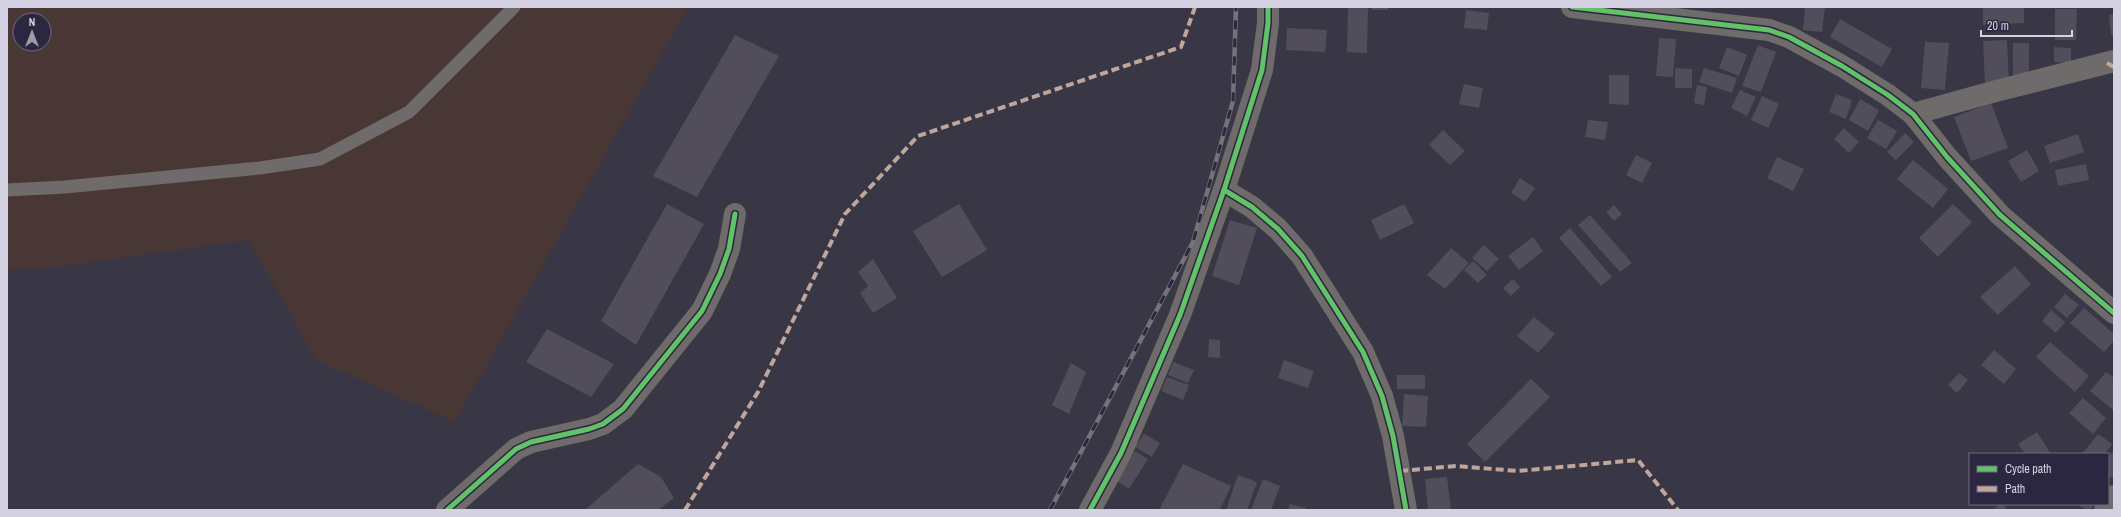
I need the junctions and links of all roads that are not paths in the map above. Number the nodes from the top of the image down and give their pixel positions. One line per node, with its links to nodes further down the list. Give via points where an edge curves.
1 (514, 7): 6 (lane, via 408,112 320,159 260,168 65,187)
2 (1268, 7): 7 (street, via 1262,70)
3 (1572, 7): 5 (street, via 1769,30 1789,37 1842,66 1888,95)
4 (2114, 62): 5 (street)
5 (1912, 114): 9 (street, via 2000,215)
6 (7, 190)
7 (1224, 190): 11 (street, via 1180,315 1121,453); 12 (street, via 1252,207 1278,229 1302,256 1363,352 1382,396 1391,429)
8 (735, 214): 10 (street, via 730,249 702,311 623,409 603,424 531,442 516,449)
9 (2114, 313)
10 (447, 510)
11 (1090, 510)
12 (1406, 510)

